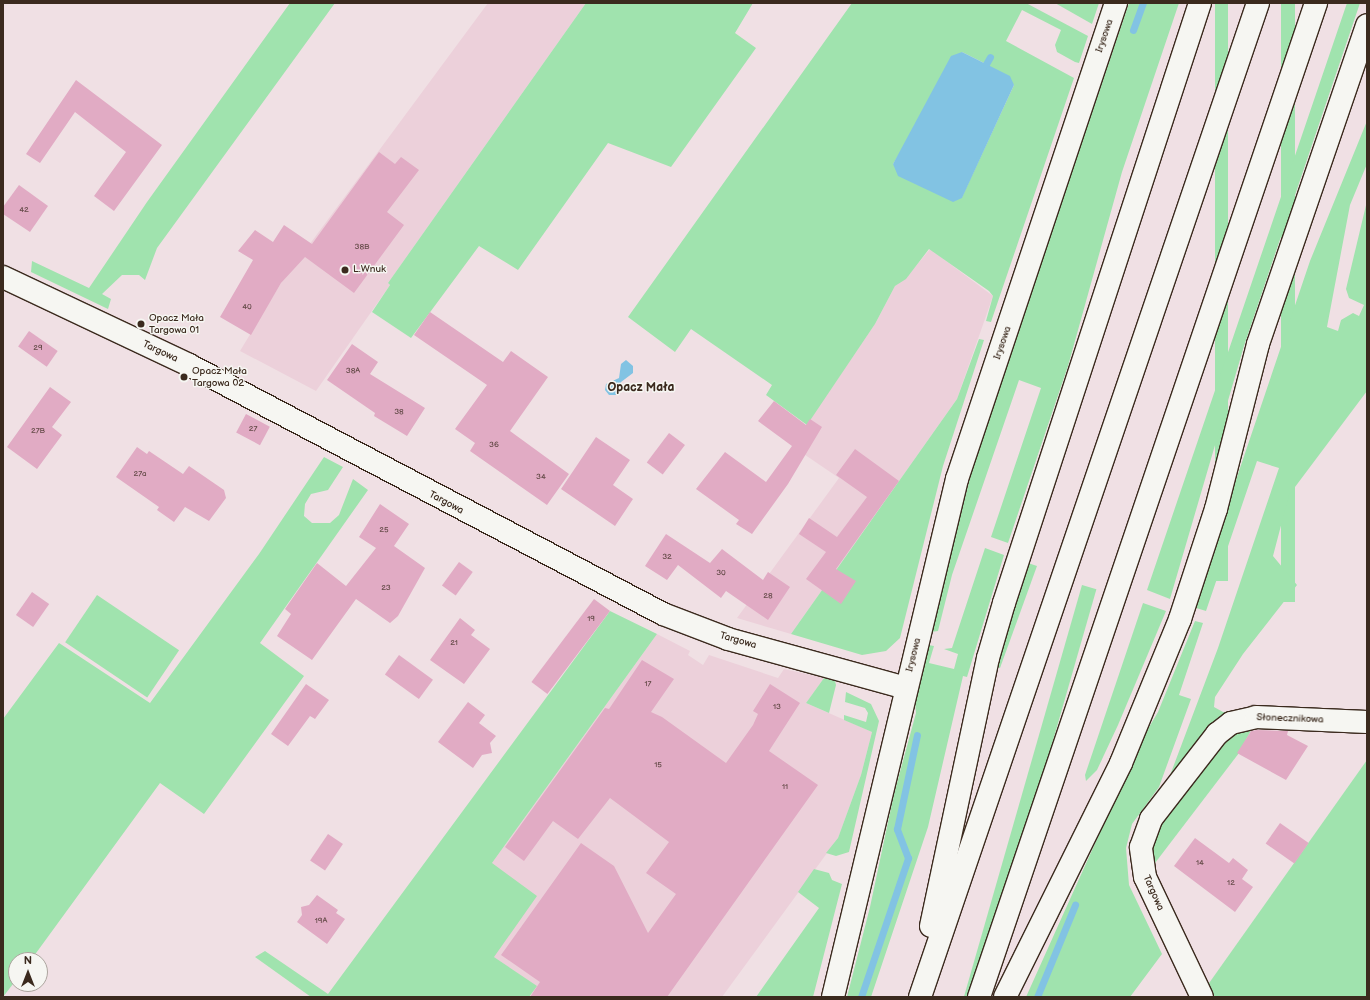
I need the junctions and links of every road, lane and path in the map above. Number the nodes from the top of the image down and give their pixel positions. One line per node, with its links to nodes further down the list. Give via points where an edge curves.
1 (1116, 3): 7 (main road, Irysowa, via 957,479)
2 (1200, 3): 11 (main road, via 990,651)
3 (1258, 3): 12 (main road)
4 (1316, 3): 13 (main road)
5 (1367, 25): 14 (main road, via 1258,344 1216,509 1180,619 1121,763)
6 (3, 277): 7 (main road, Targowa, via 189,365 534,549 663,614 728,639)
7 (906, 688): 10 (main road, Irysowa)
8 (1367, 722): 9 (main road, Słonecznikowa, via 1256,717 1231,723)
9 (1217, 734): 15 (main road, Targowa, via 1151,818 1141,847 1148,884)
10 (833, 997)
11 (916, 997)
12 (920, 997)
13 (979, 997)
14 (1005, 997)
15 (1202, 997)

